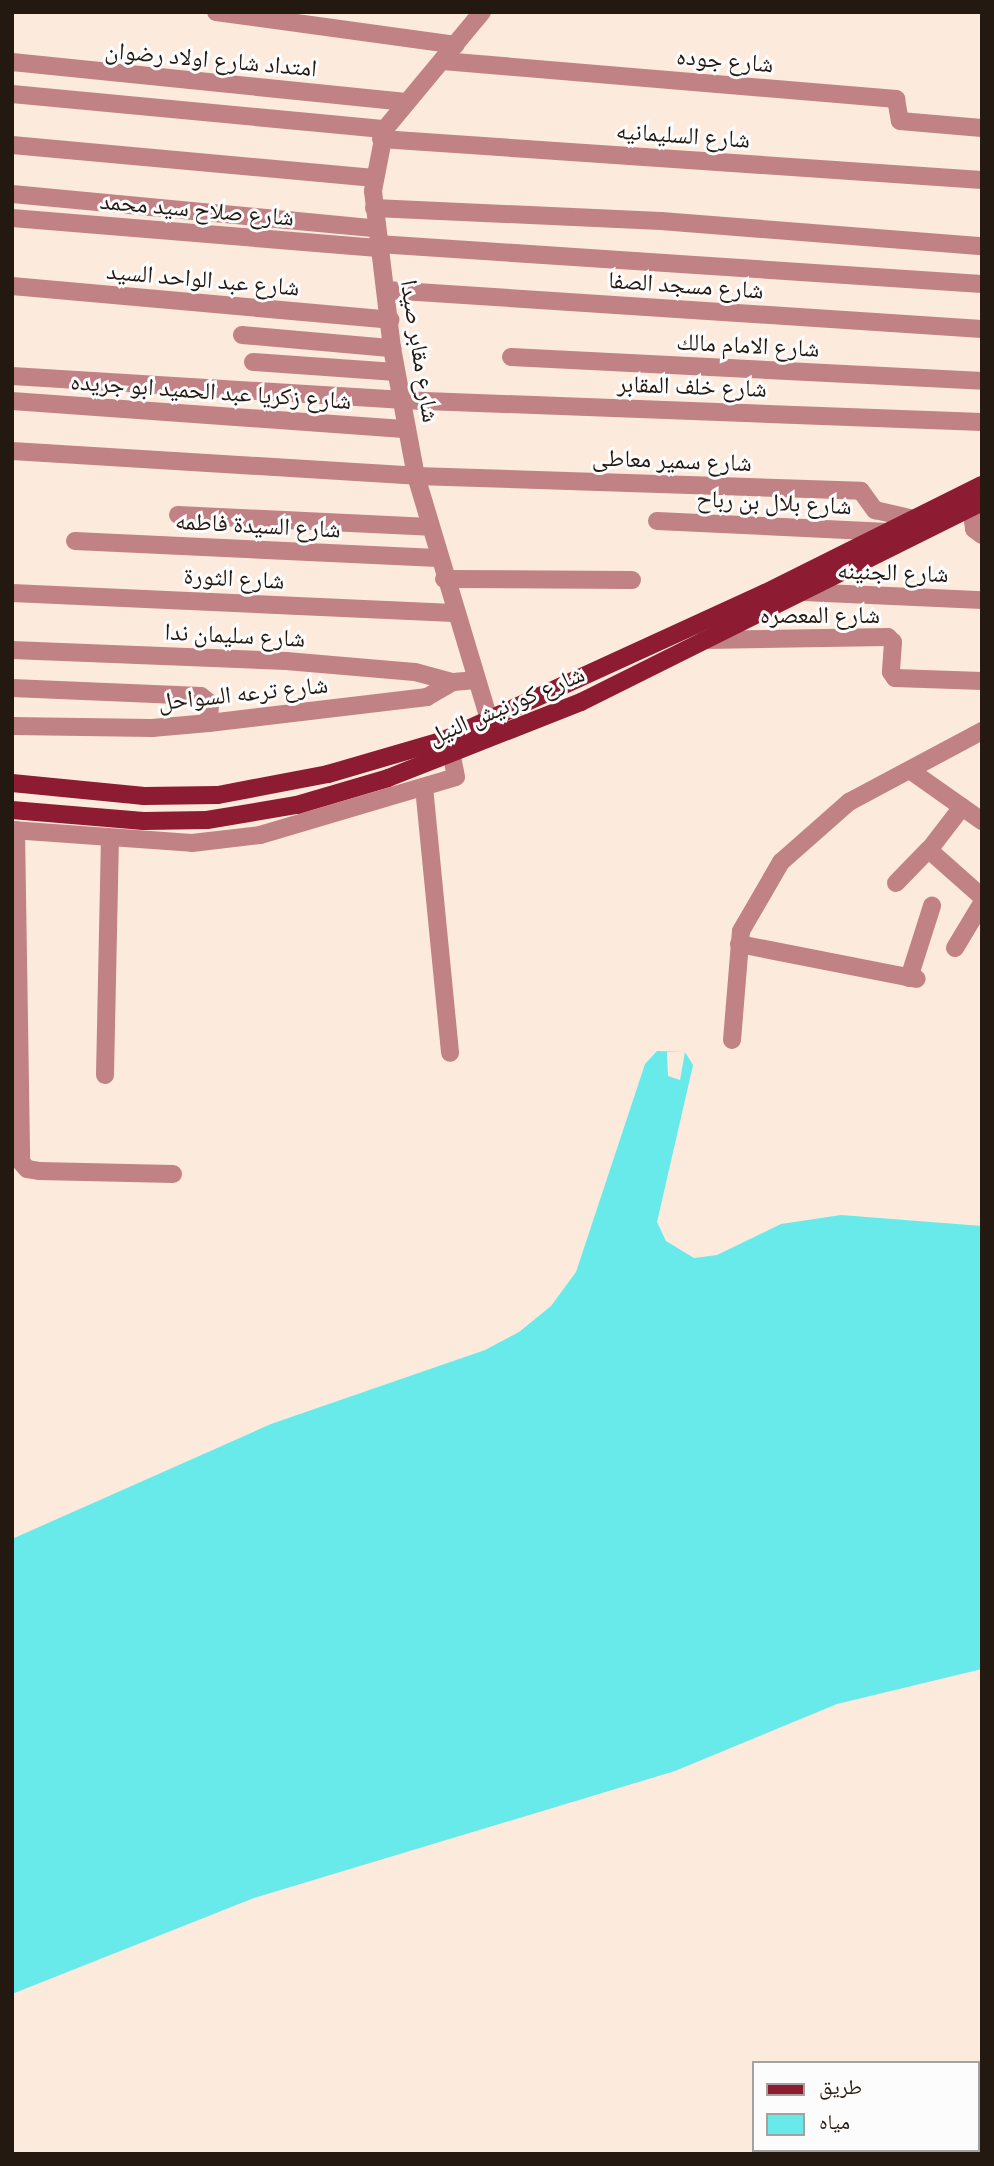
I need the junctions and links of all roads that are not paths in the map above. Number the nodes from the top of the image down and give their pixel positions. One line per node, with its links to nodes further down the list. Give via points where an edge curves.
1 (216, 12): 3 (street)
2 (482, 12): 3 (street, شارع مقابر صيدا)
3 (456, 45): 4 (street, شارع مقابر صيدا)
4 (443, 61): 7 (street, شارع مقابر صيدا); 8 (street, شارع جوده, via 896,99 900,121)
5 (12, 62): 7 (street, امتداد شارع اولاد رضوان)
6 (12, 94): 9 (street, شارع السليمانيه)
7 (406, 102): 9 (street, شارع مقابر صيدا)
8 (982, 128)
9 (383, 134): 11 (street, شارع مقابر صيدا); 12 (street, شارع السليمانيه)
10 (12, 145): 11 (street)
11 (374, 178): 14 (street, شارع مقابر صيدا)
12 (982, 180)
13 (12, 194): 16 (street)
14 (374, 208): 16 (street, شارع مقابر صيدا); 17 (street, via 661,221)
15 (12, 218): 16 (street, شارع صلاح سيد محمد)
16 (377, 240): 18 (street); 20 (street, شارع مقابر صيدا)
17 (982, 246)
18 (982, 284)
19 (12, 286): 21 (street, شارع عبد الواحد السيد)
20 (386, 289): 21 (street, شارع مقابر صيدا); 22 (street, شارع مسجد الصفا)
21 (390, 320): 24 (street, شارع مقابر صيدا)
22 (982, 329)
23 (242, 335): 24 (street)
24 (392, 348): 27 (street, شارع مقابر صيدا)
25 (511, 357): 29 (street, شارع الامام مالك)
26 (253, 362): 27 (street)
27 (396, 372): 30 (street, شارع مقابر صيدا)
28 (12, 376): 30 (street, شارع خلف المقابر)
29 (982, 381)
30 (400, 400): 32 (street, شارع خلف المقابر); 33 (street, شارع مقابر صيدا)
31 (12, 401): 33 (street, شارع زكريا عبد الحميد ابو جريده)
32 (982, 422)
33 (407, 429): 35 (street, شارع مقابر صيدا)
34 (12, 452): 35 (street)
35 (416, 476): 39 (street, شارع سمير معاطى, via 861,491 875,510); 41 (street, شارع مقابر صيدا)
36 (982, 485): 39 (main road, شارع كورنيش النيل)
37 (976, 504): 43 (street, via 974,529); 48 (main road, شارع كورنيش النيل)
38 (178, 515): 41 (street)
39 (914, 519): 42 (main road, شارع كورنيش النيل)
40 (657, 521): 42 (street, شارع بلال بن رباح)
41 (430, 527): 45 (street, شارع مقابر صيدا)
42 (889, 532): 58 (main road, شارع كورنيش النيل)
43 (982, 535)
44 (75, 541): 45 (street, شارع السيدة فاطمه)
45 (438, 558): 46 (street, شارع مقابر صيدا)
46 (444, 579): 47 (street); 51 (street, شارع مقابر صيدا)
47 (632, 580)
48 (803, 592): 50 (street, شارع الجنينه); 52 (main road, شارع كورنيش النيل)
49 (12, 593): 51 (street, شارع الثورة)
50 (982, 600)
51 (454, 613): 54 (street, شارع مقابر صيدا)
52 (704, 640): 55 (street, شارع المعصره, via 888,637 893,642 891,672 895,678); 62 (main road, شارع كورنيش النيل, via 561,712)
53 (12, 650): 56 (street, شارع سليمان ندا, via 286,661 415,672)
54 (474, 680): 56 (street, شارع ترعه السواحل); 58 (street, شارع مقابر صيدا)
55 (982, 681)
56 (453, 682): 59 (street, شارع ترعه السواحل, via 427,697)
57 (12, 688): 59 (street, via 201,696 210,703)
58 (490, 722): 65 (main road, شارع كورنيش النيل, via 444,740)
59 (209, 723): 60 (street, شارع ترعه السواحل, via 152,728)
60 (12, 726)
61 (982, 731): 63 (street)
62 (452, 756): 66 (street, via 456,777); 67 (main road, شارع كورنيش النيل)
63 (903, 774): 68 (street); 78 (street, via 849,802 801,840 747,914)
64 (12, 783): 65 (main road, شارع كورنيش النيل, via 181,797)
65 (290, 783): 67 (main road)
66 (424, 787): 72 (street, via 260,835 192,843); 81 (street)
67 (297, 805): 69 (main road, شارع كورنيش النيل, via 176,821)
68 (962, 807): 70 (street); 73 (street)
69 (12, 810)
70 (982, 821)
71 (14, 830): 72 (street); 83 (street, via 21,1162 27,1169 39,1171)
72 (110, 838): 82 (street)
73 (929, 849): 74 (street); 75 (street)
74 (896, 883)
75 (982, 897)
76 (982, 903): 79 (street)
77 (932, 906): 78 (street, via 913,979)
78 (740, 944): 80 (street)
79 (955, 948)
80 (732, 1040)
81 (450, 1053)
82 (105, 1075)
83 (173, 1174)

